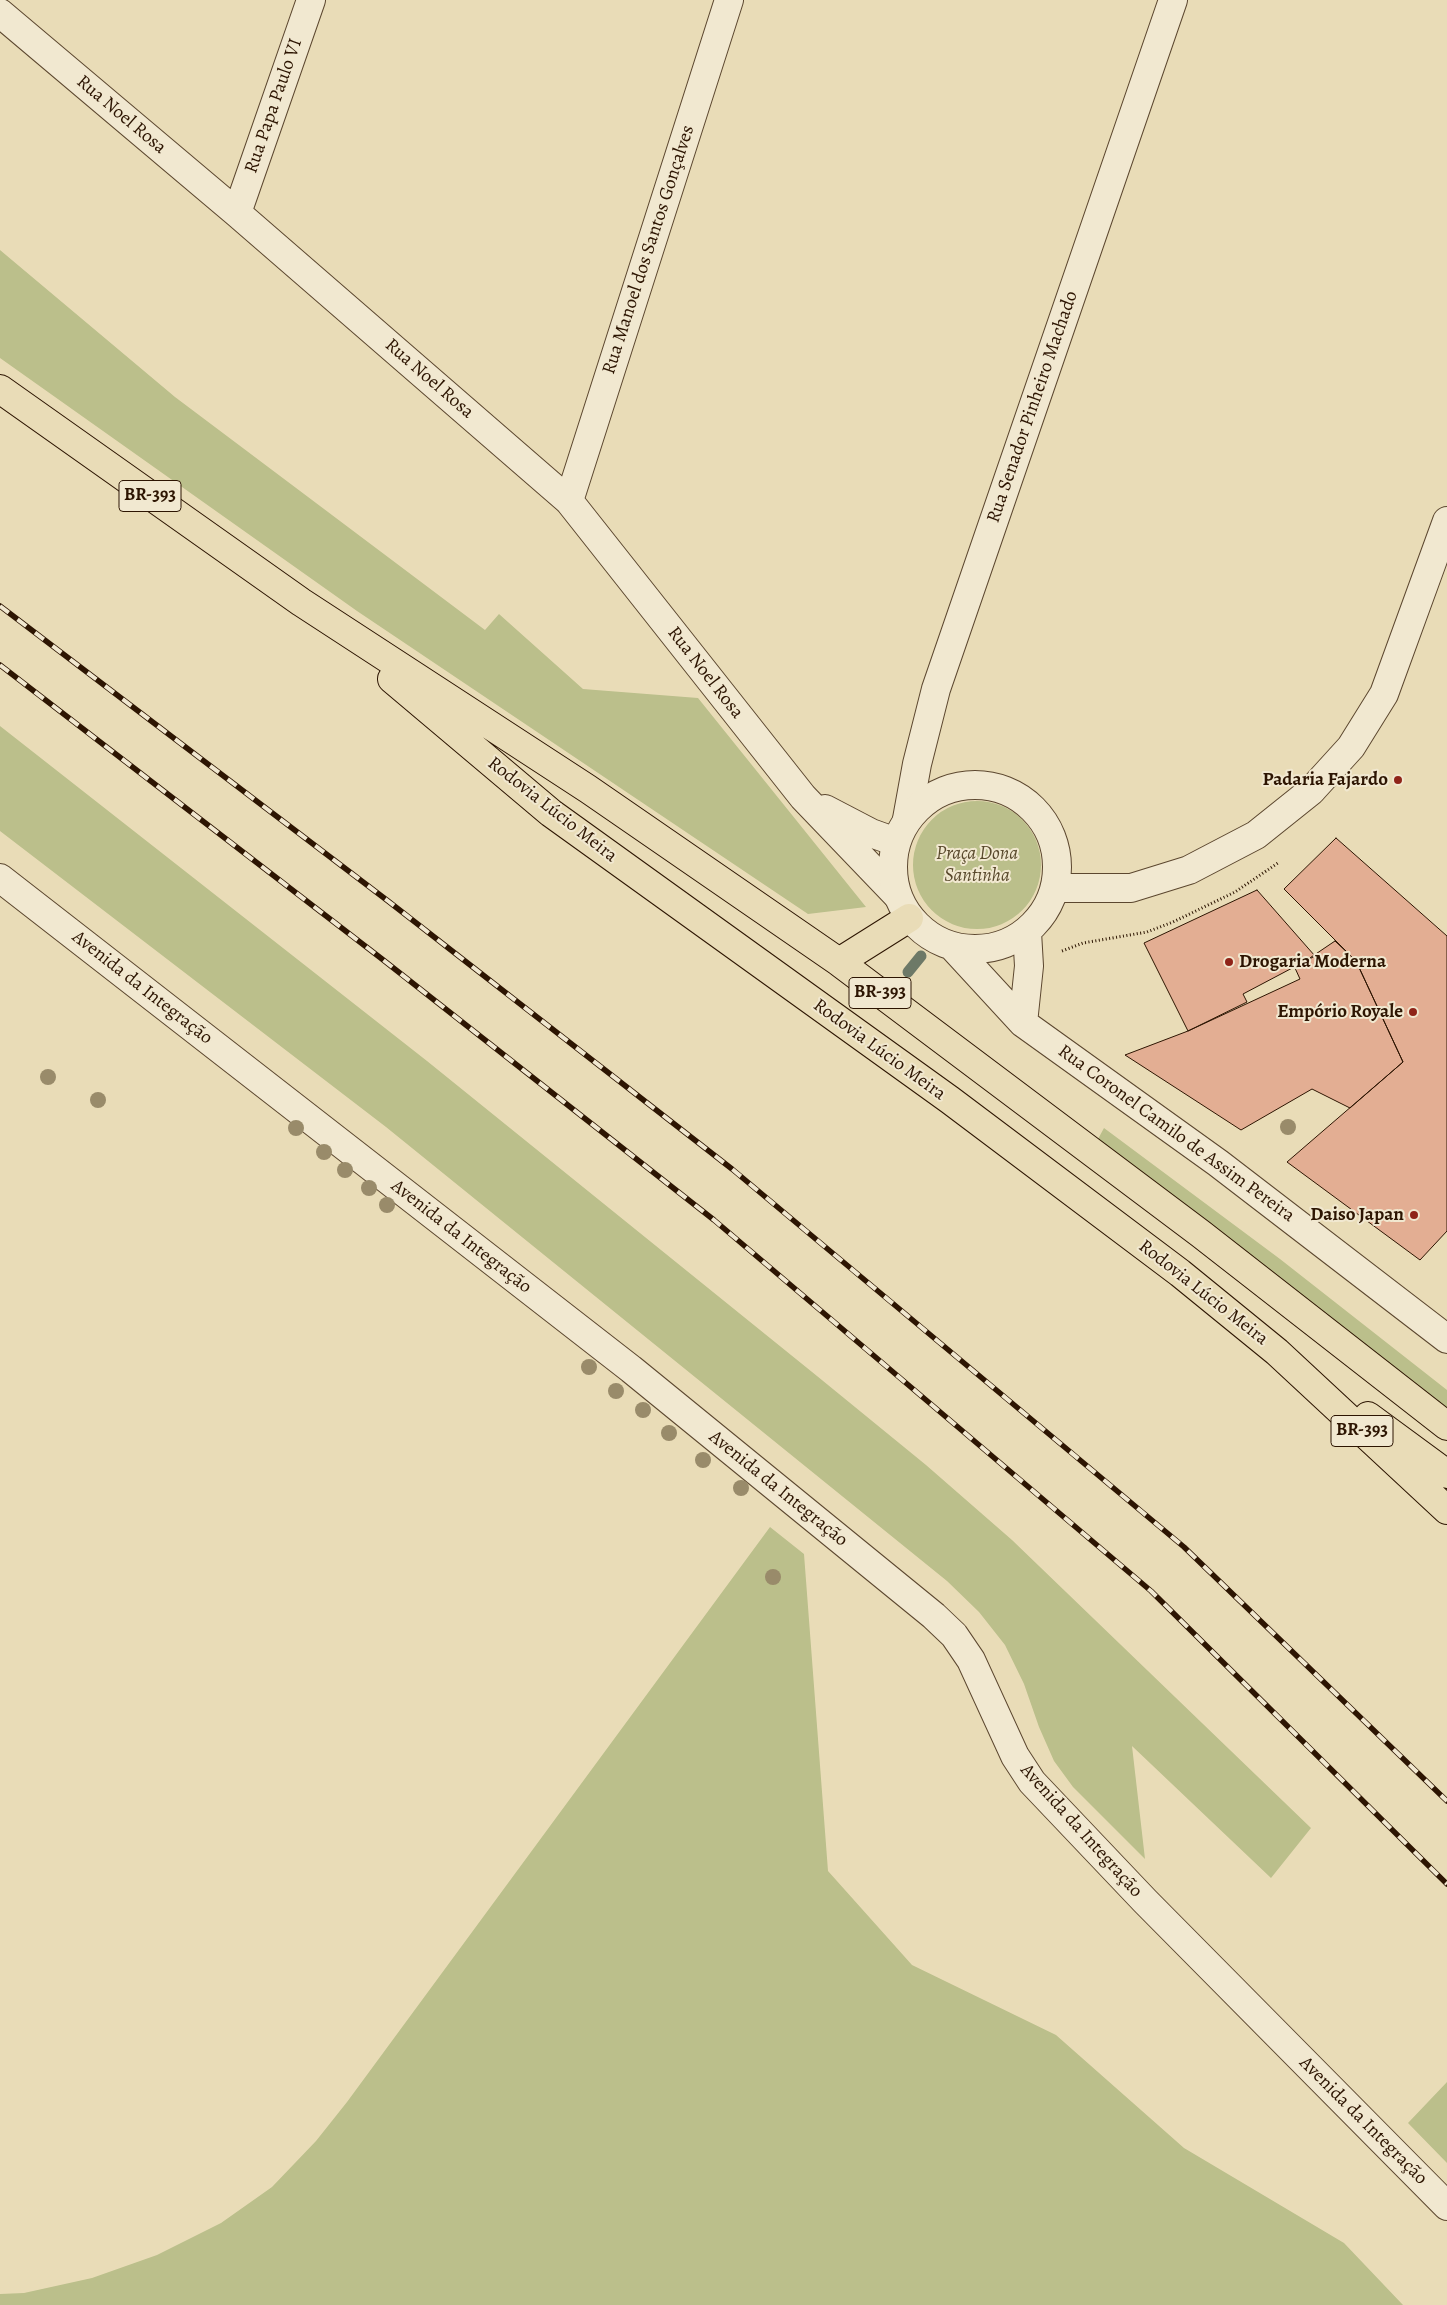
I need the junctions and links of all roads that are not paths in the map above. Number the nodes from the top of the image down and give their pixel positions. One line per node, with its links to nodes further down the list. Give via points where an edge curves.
1 (311, 0): 5 (street, Rua Papa Paulo VI)
2 (729, 0): 7 (street, Rua Manoel dos Santos Gonçalves)
3 (1173, 0): 11 (street, Rua Senador Pinheiro Machado, via 936,689)
4 (0, 13): 5 (street, Rua Noel Rosa)
5 (237, 213): 7 (street, Rua Noel Rosa)
6 (0, 389): 9 (main road, Rodovia Lúcio Meira / BR-393)
7 (569, 501): 10 (street, Rua Noel Rosa)
8 (1447, 521): 13 (street, via 1384,694 1351,747 1311,791 1256,835 1189,870 1131,888)
9 (301, 602): 17 (main road, Rodovia Lúcio Meira / BR-393, via 588,789); 20 (main road, Rodovia Lúcio Meira / BR-393, via 551,813 950,1100 1180,1273)
10 (803, 797): 11 (street, Rua Noel Rosa, via 870,833); 14 (street, Rua Noel Rosa)
11 (902, 831): 13 (street, via 928,798 954,786 982,784 1010,792 1034,808 1050,832 1058,859); 14 (street, via 892,868)
12 (0, 878): 24 (street, Avenida da Integração, via 631,1369 934,1616 954,1635 971,1660 1015,1756 1032,1782)
13 (1055, 888): 15 (street, via 1045,912)
14 (903, 906): 16 (street, via 929,936); 17 (main road)
15 (1027, 932): 16 (street, via 996,947 979,950); 18 (street, via 1029,966)
16 (953, 947): 18 (street, Rua Coronel Camilo de Assim Pereira)
17 (839, 962): 21 (main road, Rodovia Lúcio Meira / BR-393, via 1201,1234)
18 (1023, 1023): 19 (street, Rua Coronel Camilo de Assim Pereira, via 1218,1163)
19 (1447, 1339)
20 (1277, 1352): 22 (main road); 23 (main road, Rodovia Lúcio Meira / BR-393)
21 (1447, 1426)
22 (1447, 1474)
23 (1447, 1510)
24 (1447, 2206)

